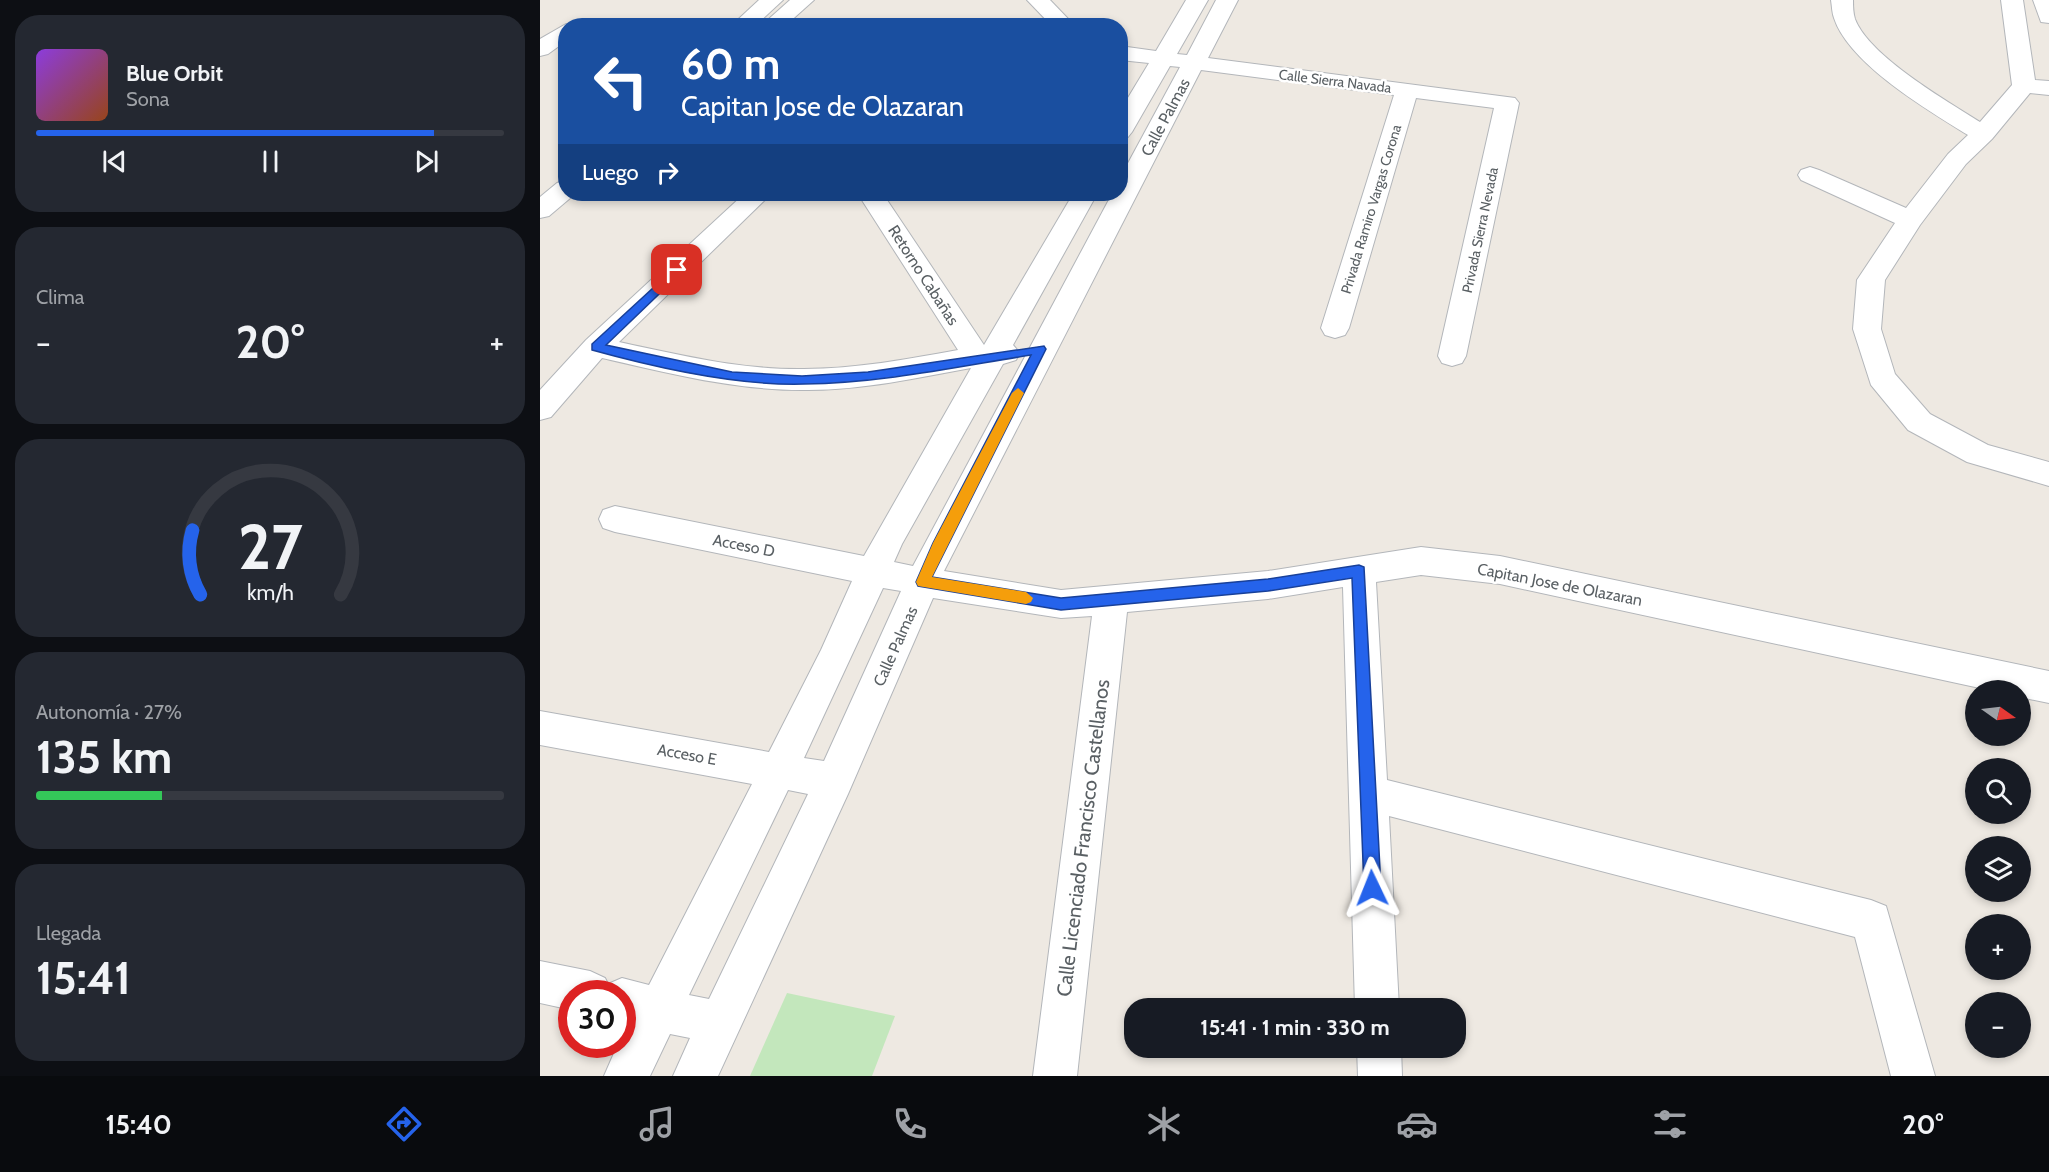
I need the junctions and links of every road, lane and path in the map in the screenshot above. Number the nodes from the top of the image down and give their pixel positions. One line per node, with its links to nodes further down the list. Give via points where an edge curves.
1 (772, 0): 10 (street)
2 (803, 0): 11 (street)
3 (1038, 0): 12 (street)
4 (1197, 0): 18 (street, Calle Palmas)
5 (1227, 0): 18 (street, Calle Palmas)
6 (1842, 0): 24 (street, via 1841,9 1852,30 1898,80)
7 (2012, 0): 19 (street)
8 (2044, 0): 9 (street)
9 (2049, 17)
10 (751, 18)
11 (781, 18)
12 (1057, 18)
13 (540, 20): 14 (street)
14 (558, 24)
15 (558, 37): 16 (street)
16 (540, 49)
17 (1128, 54): 18 (street, Calle Sierra Navada)
18 (1179, 60): 21 (street, Calle Sierra Navada); 23 (street, Calle Palmas); 25 (street, Calle Palmas)
19 (2024, 86): 20 (street); 24 (street)
20 (2049, 88)
21 (1407, 90): 22 (street, Calle Sierra Navada); 34 (street, Privada Ramiro Vargas Corona)
22 (1507, 103): 38 (street, Privada Sierra Nevada)
23 (1128, 122)
24 (1983, 134): 33 (street, via 1957,159)
25 (1128, 166)
26 (1810, 175): 33 (street)
27 (558, 195): 32 (street)
28 (751, 201): 35 (street)
29 (877, 201): 37 (street, Retorno Cabañas)
30 (1081, 201): 37 (street)
31 (1111, 201): 36 (street, Calle Palmas)
32 (540, 210)
33 (1910, 220): 40 (street, via 1871,280 1867,329 1881,378 1919,422 1978,454)
34 (1335, 328)
35 (596, 347): 37 (street, via 732,376 802,380 868,376); 39 (street)
36 (1040, 349): 37 (street); 44 (street, Calle Palmas)
37 (984, 356): 42 (street)
38 (1452, 356)
39 (540, 408)
40 (2049, 474)
41 (615, 519): 42 (street, Acceso D)
42 (874, 571): 44 (street, Acceso D); 48 (street, via 837,656)
43 (1359, 571): 45 (street, Capitan Jose de Olazaran, via 1268,585); 46 (street, Capitan Jose de Olazaran, via 1421,561 1500,570); 50 (street)
44 (923, 582): 45 (street, Capitan Jose de Olazaran, via 1061,604); 49 (street, Calle Palmas)
45 (1111, 599): 59 (street, Calle Licenciado Francisco Castellanos)
46 (2049, 687)
47 (540, 728): 48 (street, Acceso E)
48 (779, 771): 49 (street, Acceso E); 54 (street)
49 (834, 781): 55 (street, Calle Palmas)
50 (1368, 793): 53 (street); 61 (street, via 1871,921)
51 (540, 982): 52 (street)
52 (558, 986)
53 (1377, 998)
54 (641, 1004): 55 (street); 57 (street)
55 (720, 1023): 58 (street, Calle Palmas)
56 (1379, 1058): 60 (street)
57 (626, 1076)
58 (695, 1076)
59 (1055, 1076)
60 (1380, 1076)
61 (1913, 1076)

